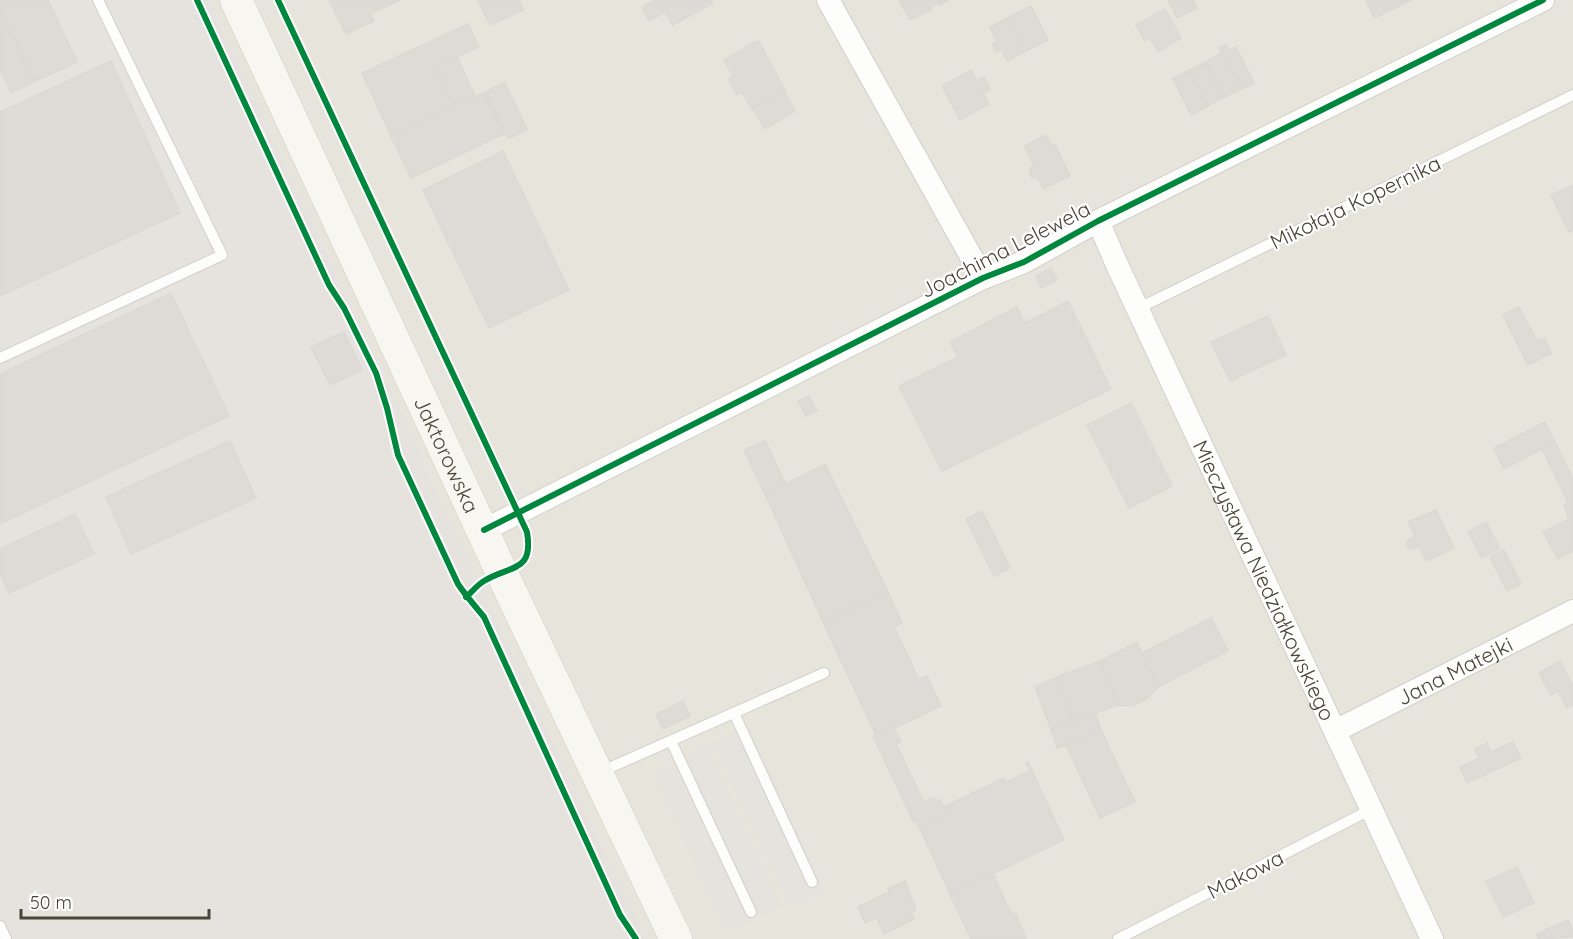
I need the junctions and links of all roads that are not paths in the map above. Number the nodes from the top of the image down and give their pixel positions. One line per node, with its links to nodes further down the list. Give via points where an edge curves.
1 (98, 0): 9 (lane, via 222,255)
2 (236, 0): 10 (main road, Jaktorowska)
3 (828, 0): 7 (street)
4 (1543, 0): 6 (street, Joachima Lelewela)
5 (1573, 95): 8 (lane, Mikołaja Kopernika)
6 (1098, 221): 7 (street, Joachima Lelewela, via 1024,262); 8 (street, Mieczysława Niedziałkowskiego)
7 (983, 278): 10 (street, Joachima Lelewela)
8 (1137, 309): 14 (street, Mieczysława Niedziałkowskiego)
9 (0, 358)
10 (484, 530): 16 (main road, Jaktorowska)
11 (1573, 611): 14 (street, Jana Matejki)
12 (824, 673): 13 (lane)
13 (734, 713): 15 (lane); 18 (lane)
14 (1335, 731): 17 (street, Mieczysława Niedziałkowskiego)
15 (671, 741): 16 (lane); 19 (lane)
16 (597, 774): 22 (main road, Jaktorowska)
17 (1372, 808): 23 (lane, Makowa); 24 (street, Mieczysława Niedziałkowskiego)
18 (812, 882)
19 (751, 912)
20 (0, 926): 21 (lane)
21 (6, 939)
22 (676, 939)
23 (1118, 939)
24 (1432, 939)

